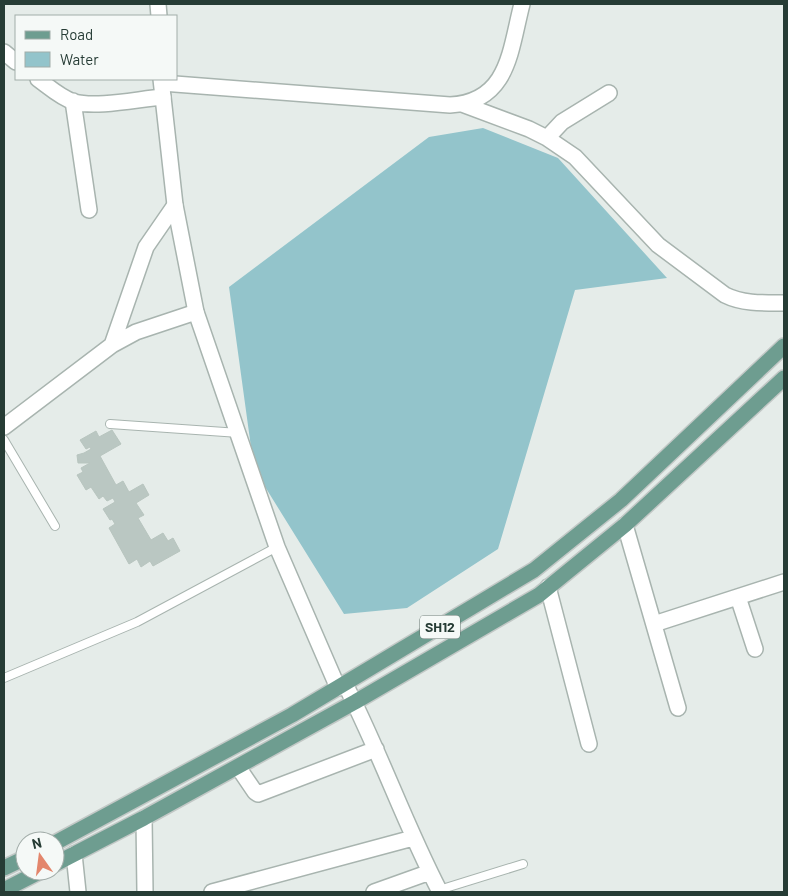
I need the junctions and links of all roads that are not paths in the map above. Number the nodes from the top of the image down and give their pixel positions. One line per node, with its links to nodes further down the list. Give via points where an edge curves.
1 (522, 4): 8 (street, via 500,80 485,95)
2 (4, 52): 3 (street)
3 (15, 61)
4 (39, 80): 7 (street)
5 (162, 86): 7 (street, via 92,104); 8 (street); 10 (street)
6 (609, 92): 9 (street, via 562,122)
7 (73, 102): 11 (street)
8 (462, 104): 9 (street)
9 (547, 138): 12 (street, via 586,167 658,245 725,295 745,301)
10 (175, 205): 13 (street); 14 (street, via 146,248)
11 (89, 210)
12 (784, 304)
13 (196, 312): 14 (street, via 136,332); 19 (street)
14 (112, 345): 18 (street)
15 (783, 347): 30 (main road, SH12, via 621,500 534,570)
16 (784, 378): 21 (main road, SH12)
17 (110, 424): 19 (lane)
18 (4, 427)
19 (239, 433): 23 (street)
20 (4, 440): 22 (lane)
21 (625, 525): 25 (main road, SH12); 27 (street)
22 (55, 526)
23 (277, 547): 29 (lane, via 137,622); 30 (street)
24 (784, 582): 26 (street)
25 (548, 587): 31 (main road, SH12); 33 (street)
26 (738, 597): 27 (street); 28 (street)
27 (654, 624): 32 (street)
28 (755, 649)
29 (4, 678)
30 (342, 686): 31 (street); 37 (main road, SH12)
31 (355, 702): 34 (street); 35 (main road, SH12)
32 (678, 708)
33 (589, 744)
34 (376, 749): 35 (street, via 258,794); 38 (street)
35 (238, 766): 36 (main road, SH12)
36 (144, 818): 39 (main road, SH12); 47 (street)
37 (65, 838)
38 (413, 838): 42 (street); 48 (street)
39 (74, 854): 40 (main road, SH12); 46 (street)
40 (65, 859)
41 (523, 864): 45 (lane)
42 (430, 872): 45 (street); 49 (street)
43 (22, 881): 44 (main road)
44 (4, 890)
45 (440, 891)
46 (78, 892)
47 (146, 892)
48 (212, 892)
49 (374, 892)

